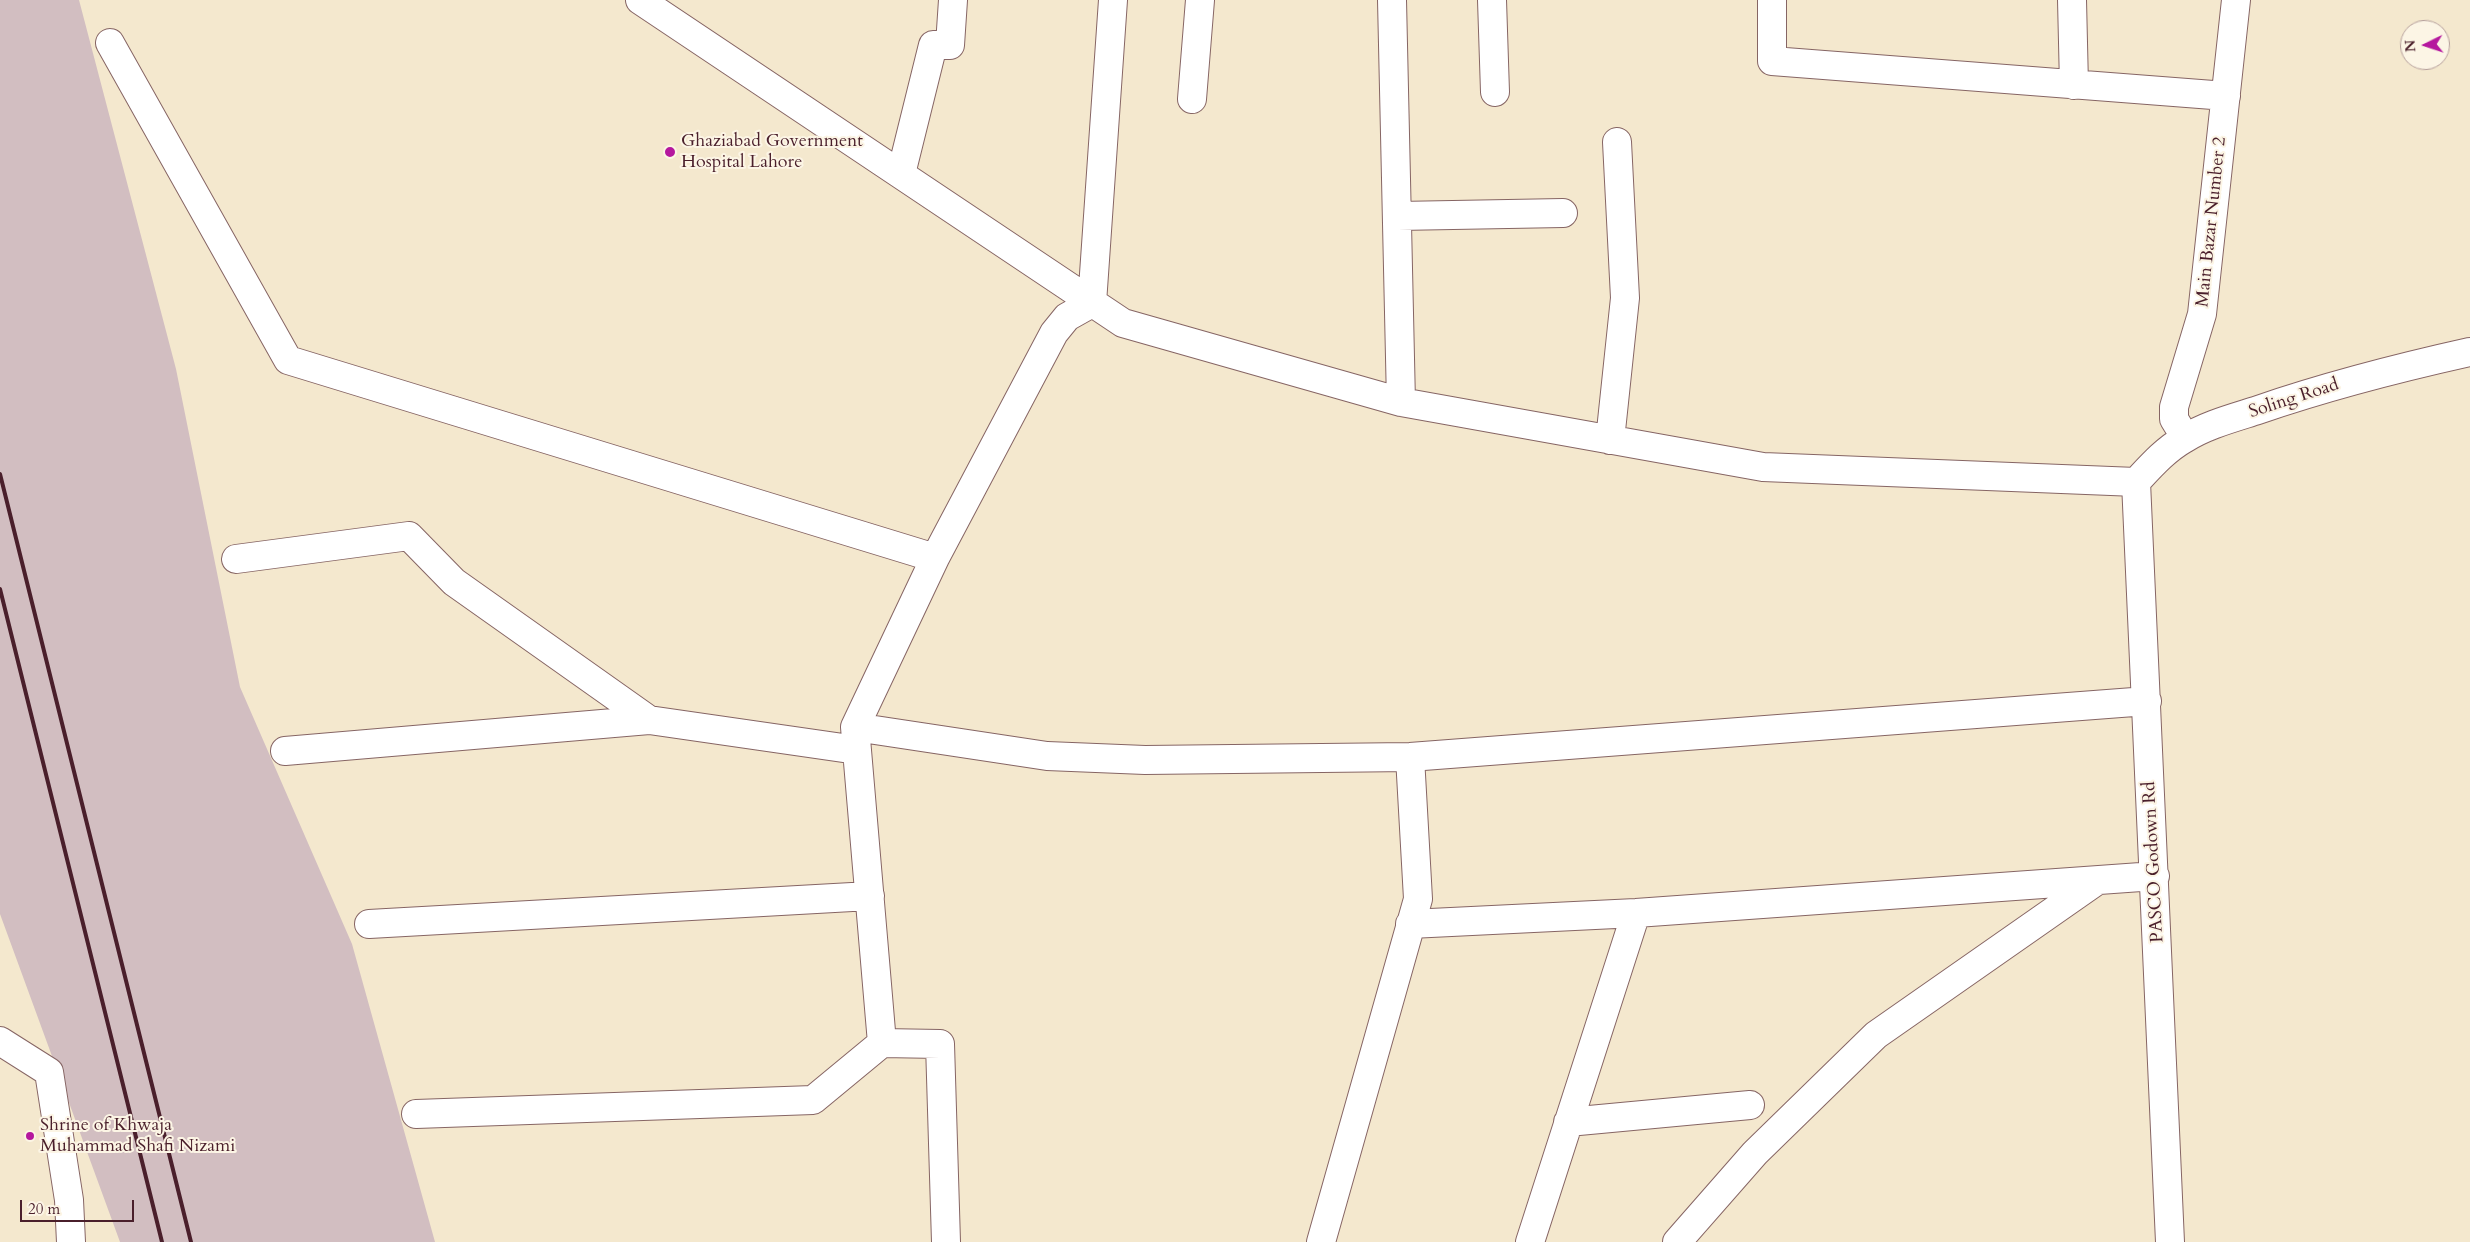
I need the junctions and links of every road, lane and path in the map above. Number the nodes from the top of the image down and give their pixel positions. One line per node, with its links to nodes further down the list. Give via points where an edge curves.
1 (640, 0): 16 (street)
2 (952, 0): 16 (street, via 950,45 932,45)
3 (1113, 0): 19 (street)
4 (1200, 0): 14 (street)
5 (1392, 0): 18 (street)
6 (1492, 0): 12 (street)
7 (1772, 0): 11 (street, via 1772,61)
8 (2072, 0): 11 (street)
9 (2236, 0): 13 (street, Main Bazar Number 2)
10 (110, 43): 25 (street, via 288,360)
11 (2074, 85): 13 (street)
12 (1495, 92)
13 (2226, 96): 22 (street, Main Bazar Number 2, via 2202,314 2174,407 2174,418)
14 (1192, 99)
15 (1617, 142): 23 (street, via 1624,298)
16 (901, 174): 19 (street)
17 (1563, 213): 18 (street)
18 (1398, 216): 21 (street)
19 (1092, 303): 21 (street, via 1123,323); 25 (street, via 1066,317 1054,333)
20 (2470, 352): 22 (street, Soling Road, via 2391,369 2306,394)
21 (1401, 402): 23 (street)
22 (2185, 437): 24 (street, Soling Road, via 2169,448)
23 (1610, 440): 24 (street, via 1763,467)
24 (2136, 482): 27 (street, PASCO Godown Rd)
25 (935, 558): 29 (street)
26 (236, 559): 28 (street, via 410,536 454,582)
27 (2147, 701): 31 (street); 32 (street, PASCO Godown Rd)
28 (649, 720): 29 (street); 30 (street)
29 (856, 738): 31 (street, via 1047,756 1145,760); 34 (street)
30 (285, 751)
31 (1410, 757): 37 (street, via 1418,899)
32 (2155, 876): 33 (street); 48 (street, PASCO Godown Rd)
33 (2095, 882): 35 (street); 47 (street, via 1876,1035 1756,1154)
34 (870, 896): 36 (street); 39 (street)
35 (1636, 913): 37 (street); 42 (street)
36 (369, 924)
37 (1410, 924): 45 (street)
38 (0, 1041): 43 (street, via 50,1072 69,1200)
39 (882, 1043): 41 (street, via 813,1100); 44 (street, via 940,1044)
40 (1750, 1105): 42 (street)
41 (416, 1114)
42 (1568, 1122): 46 (street)
43 (71, 1242)
44 (946, 1242)
45 (1321, 1242)
46 (1530, 1242)
47 (1677, 1242)
48 (2170, 1242)

